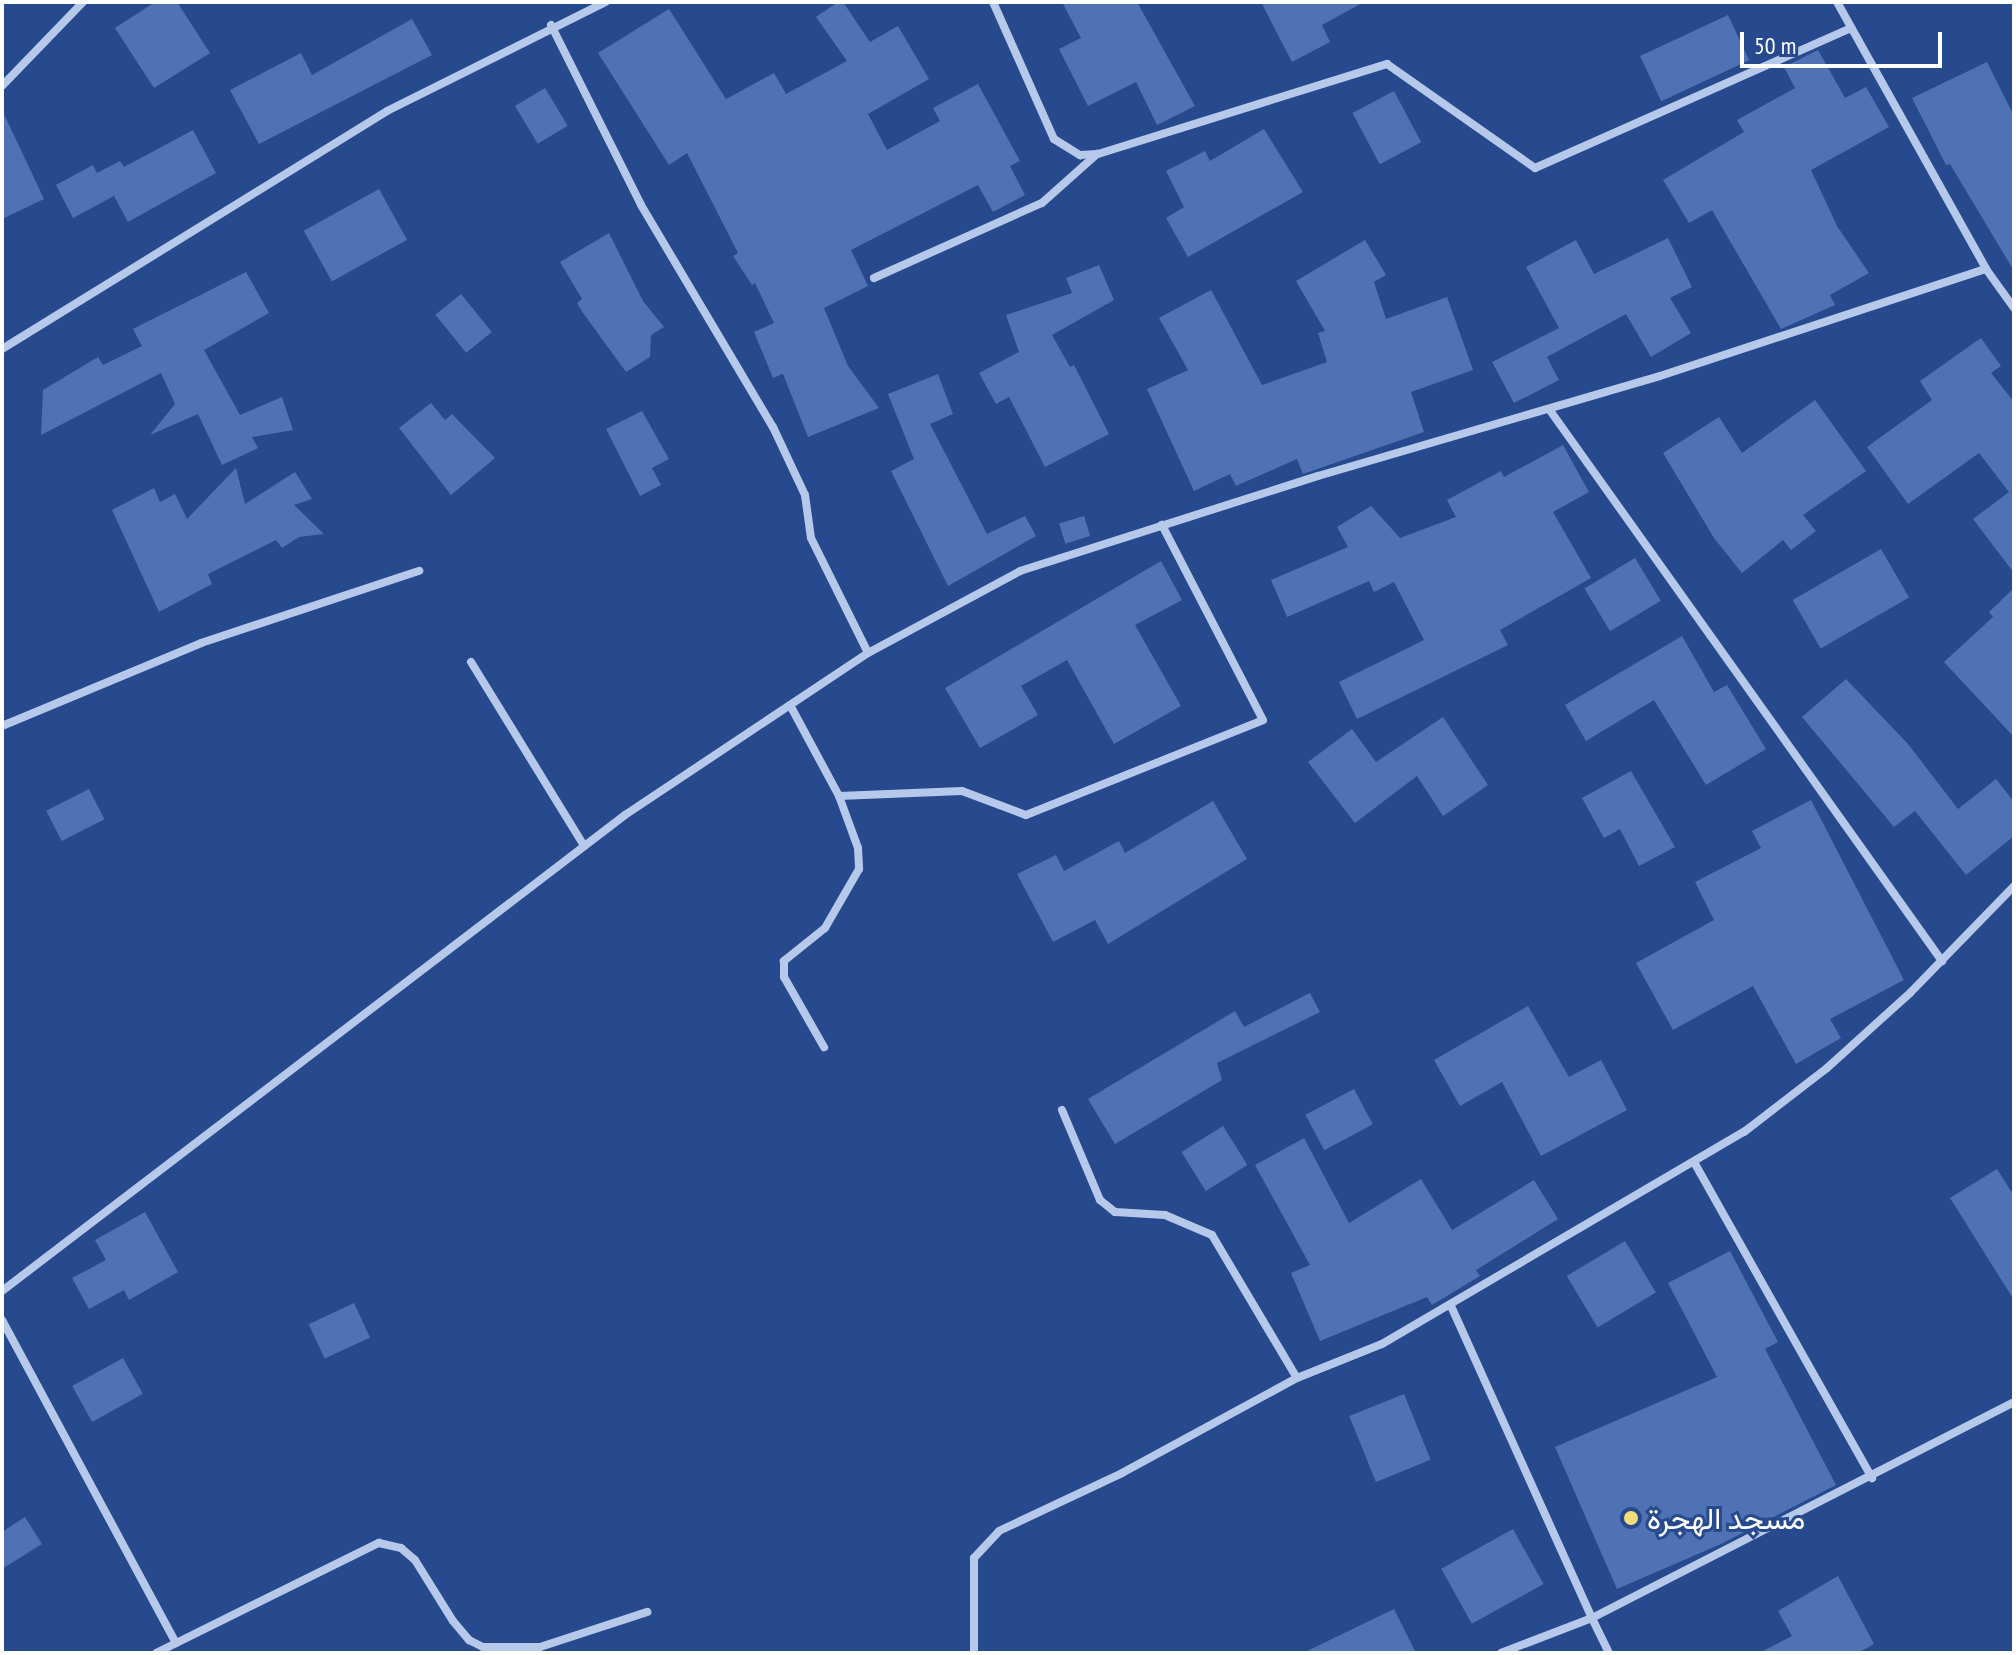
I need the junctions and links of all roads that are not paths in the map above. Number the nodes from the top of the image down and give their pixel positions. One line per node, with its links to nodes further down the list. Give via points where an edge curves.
1 (64, 2): 6 (street)
2 (83, 2): 6 (street)
3 (606, 2): 7 (street)
4 (993, 2): 10 (street, via 1054,139 1080,155)
5 (1837, 2): 8 (street)
6 (71, 14): 9 (street)
7 (551, 25): 14 (street, via 387,111); 18 (street, via 641,205 773,427 805,495 811,538)
8 (1851, 28): 10 (street, via 1535,168 1387,64); 11 (street)
9 (2, 86)
10 (1098, 154): 12 (street, via 1042,203)
11 (1986, 269): 13 (street); 15 (street)
12 (874, 278)
13 (2014, 308)
14 (2, 349)
15 (1549, 409): 16 (street); 25 (street)
16 (1162, 525): 18 (street, via 1020,571); 22 (street, via 1263,720 1026,815 962,791)
17 (419, 571): 21 (street, via 201,643)
18 (868, 653): 20 (street)
19 (471, 662): 23 (street)
20 (790, 705): 22 (street); 23 (street)
21 (2, 726)
22 (839, 796): 26 (street, via 858,848 859,869 825,928 784,961 783,969)
23 (584, 846): 29 (street)
24 (2014, 886): 25 (street)
25 (1942, 961): 28 (street, via 1827,1068 1744,1132)
26 (824, 1047)
27 (1062, 1110): 32 (street, via 1100,1200 1115,1212 1165,1215 1212,1235)
28 (1694, 1162): 30 (street); 34 (street)
29 (2, 1291)
30 (1451, 1306): 32 (street, via 1382,1344); 36 (street)
31 (2, 1320): 37 (street)
32 (1297, 1378): 39 (street, via 1122,1473 999,1531 974,1558)
33 (2014, 1402): 34 (street)
34 (1872, 1478): 36 (street)
35 (647, 1612): 37 (street, via 540,1647 483,1647 453,1621 415,1560 401,1548 379,1543)
36 (1592, 1618): 40 (street); 41 (street)
37 (176, 1643): 38 (street)
38 (156, 1653)
39 (974, 1653)
40 (1501, 1653)
41 (1609, 1653)

